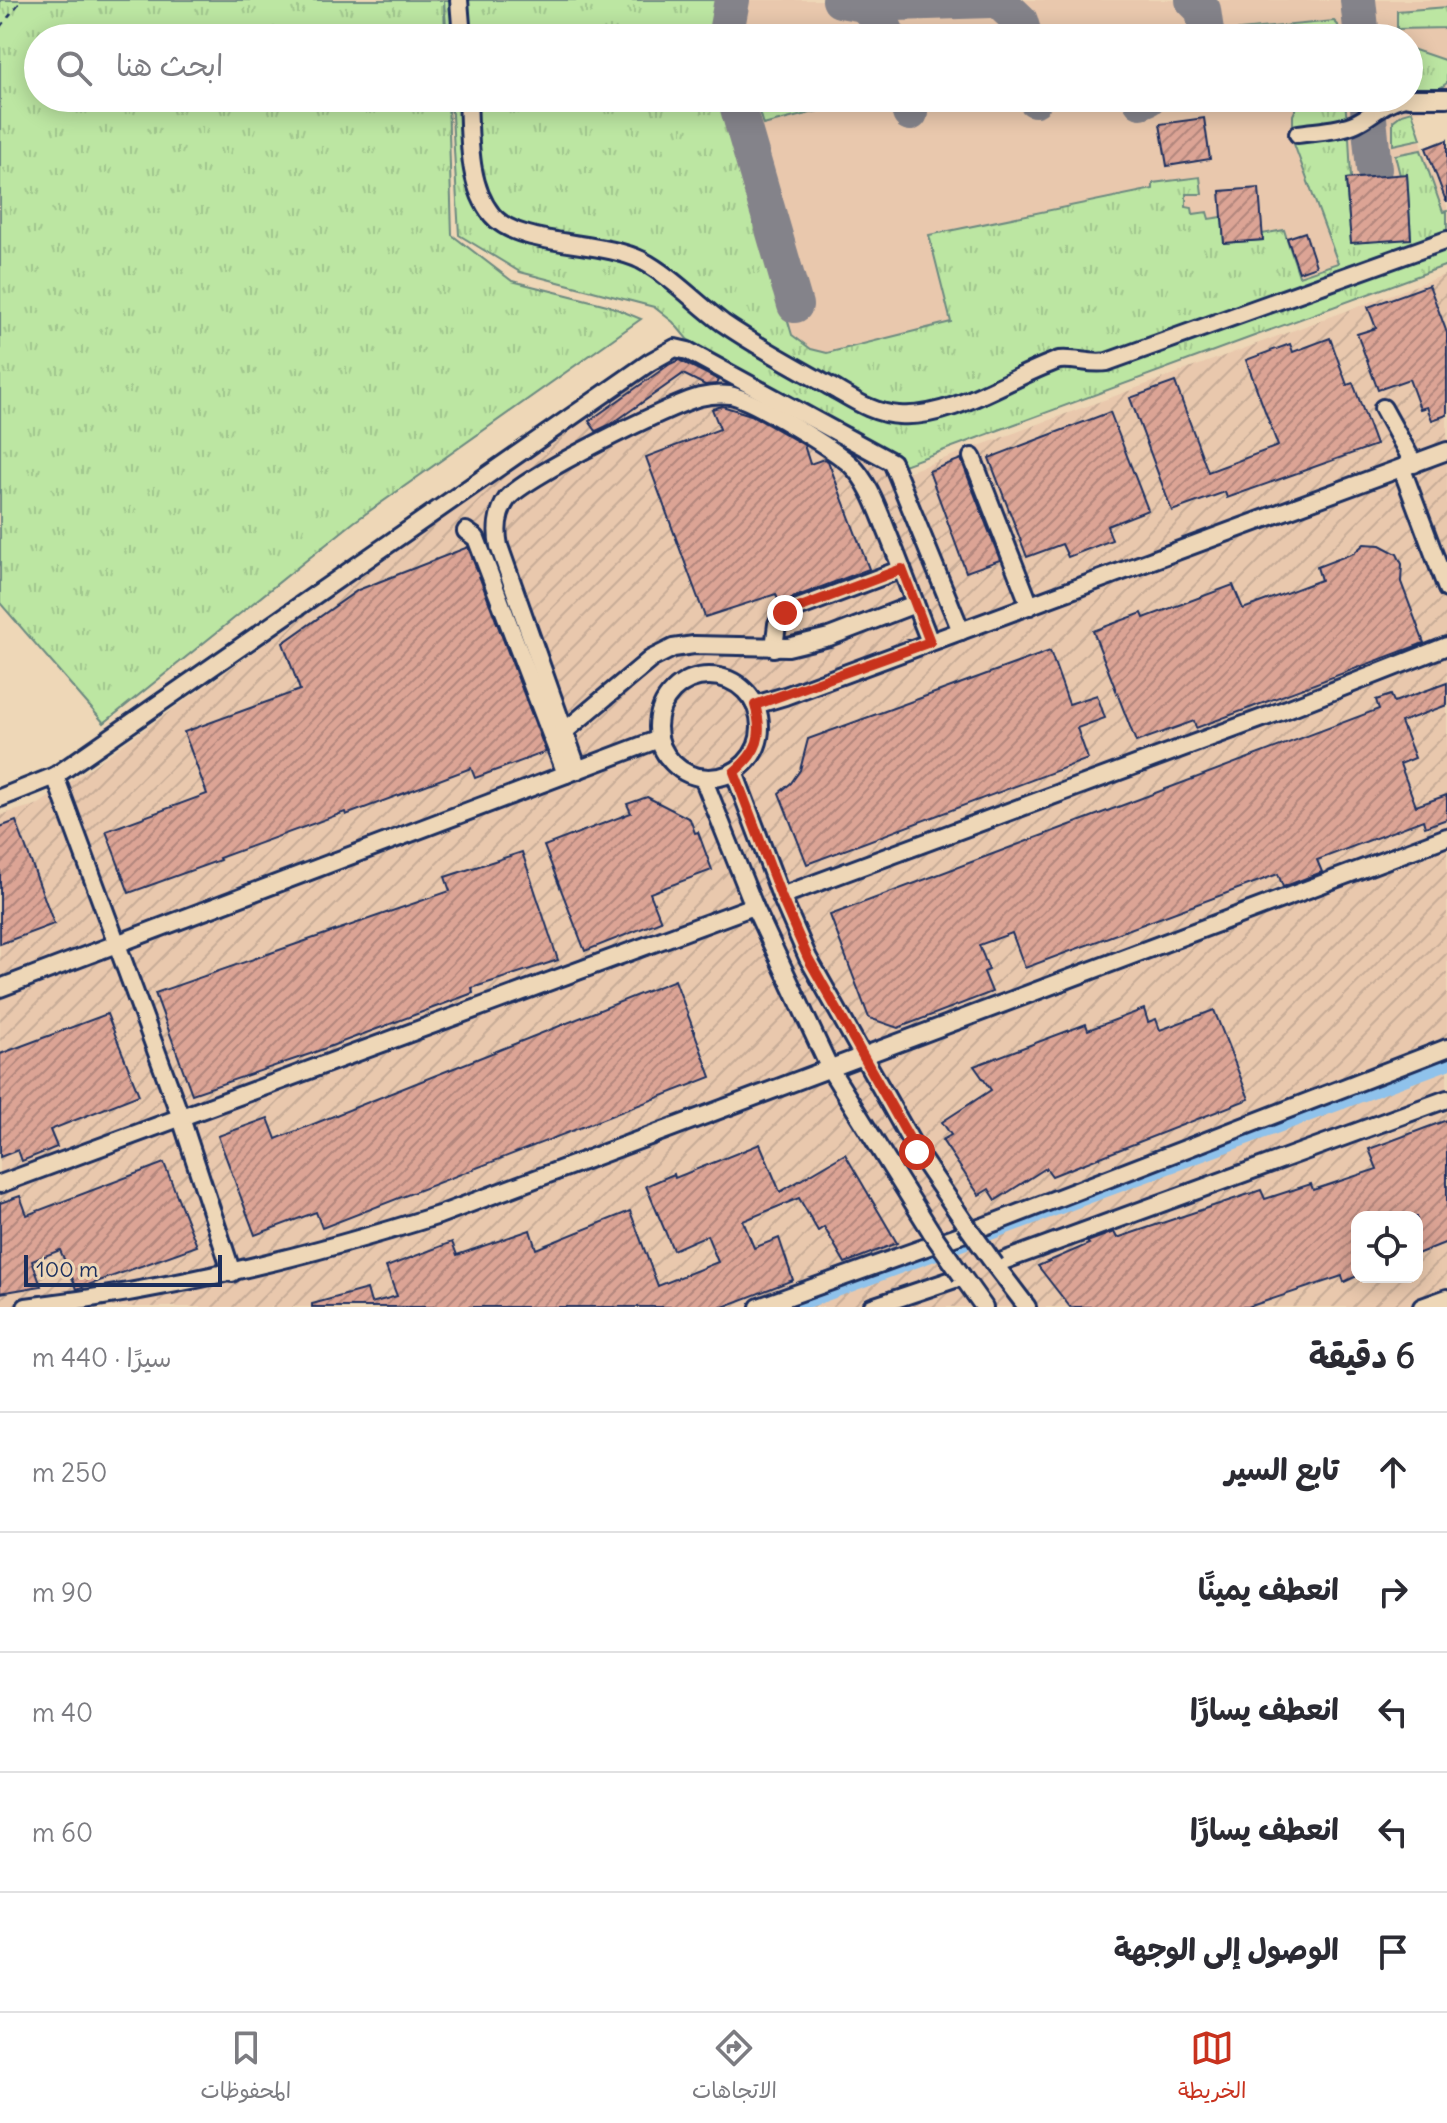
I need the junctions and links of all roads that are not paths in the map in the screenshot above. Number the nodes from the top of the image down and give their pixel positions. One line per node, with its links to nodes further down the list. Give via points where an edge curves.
1 (459, 0): 2 (street)
2 (461, 24)
3 (1423, 98): 4 (street)
4 (1447, 98)
5 (469, 112): 8 (street, via 477,183 500,223 533,236 613,249 644,262 757,346 869,408 895,415 935,411 1059,360 1107,362)
6 (1371, 112): 7 (street, via 1347,127)
7 (1298, 134)
8 (1447, 240)
9 (1383, 408): 12 (street)
10 (1447, 451): 12 (street)
11 (972, 457): 17 (street)
12 (1408, 466): 15 (street); 17 (street)
13 (466, 531): 25 (street, via 476,538)
14 (902, 569): 16 (street); 21 (street, via 782,614); 23 (street, via 860,474 829,448 741,399 714,395 681,404 519,487 499,517 499,546)
15 (1447, 589)
16 (915, 604): 19 (street); 21 (street, via 829,637)
17 (1030, 606): 18 (street)
18 (961, 631): 19 (street); 27 (street, via 892,462 679,347 650,362)
19 (930, 642): 22 (street)
20 (1447, 646): 31 (street)
21 (774, 648): 23 (street, via 673,648 651,659)
22 (755, 705): 24 (street, via 733,683 720,678 691,680 668,697 661,710); 26 (street, via 758,742)
23 (565, 731): 25 (street)
24 (659, 739): 25 (street); 28 (street, via 675,766)
25 (572, 772): 33 (street)
26 (734, 772): 28 (street); 31 (street)
27 (55, 776): 29 (street); 33 (street)
28 (703, 778): 32 (street)
29 (0, 798)
30 (1447, 837): 36 (street)
31 (781, 896): 36 (street)
32 (754, 906): 37 (street); 39 (street)
33 (117, 945): 34 (street); 39 (street)
34 (0, 988)
35 (1447, 1048): 46 (street)
36 (862, 1056): 37 (street); 41 (street, bridge, via 917,1152)
37 (830, 1069): 42 (street, via 439,1215); 43 (street, bridge)
38 (1447, 1099): 41 (street)
39 (181, 1118): 40 (street); 42 (street)
40 (0, 1184)
41 (999, 1263): 49 (street)
42 (232, 1273): 45 (street)
43 (959, 1278): 47 (street); 48 (street)
44 (1447, 1298): 50 (street)
45 (26, 1307)
46 (759, 1307)
47 (872, 1307)
48 (984, 1307)
49 (1027, 1307)
50 (1422, 1307)

